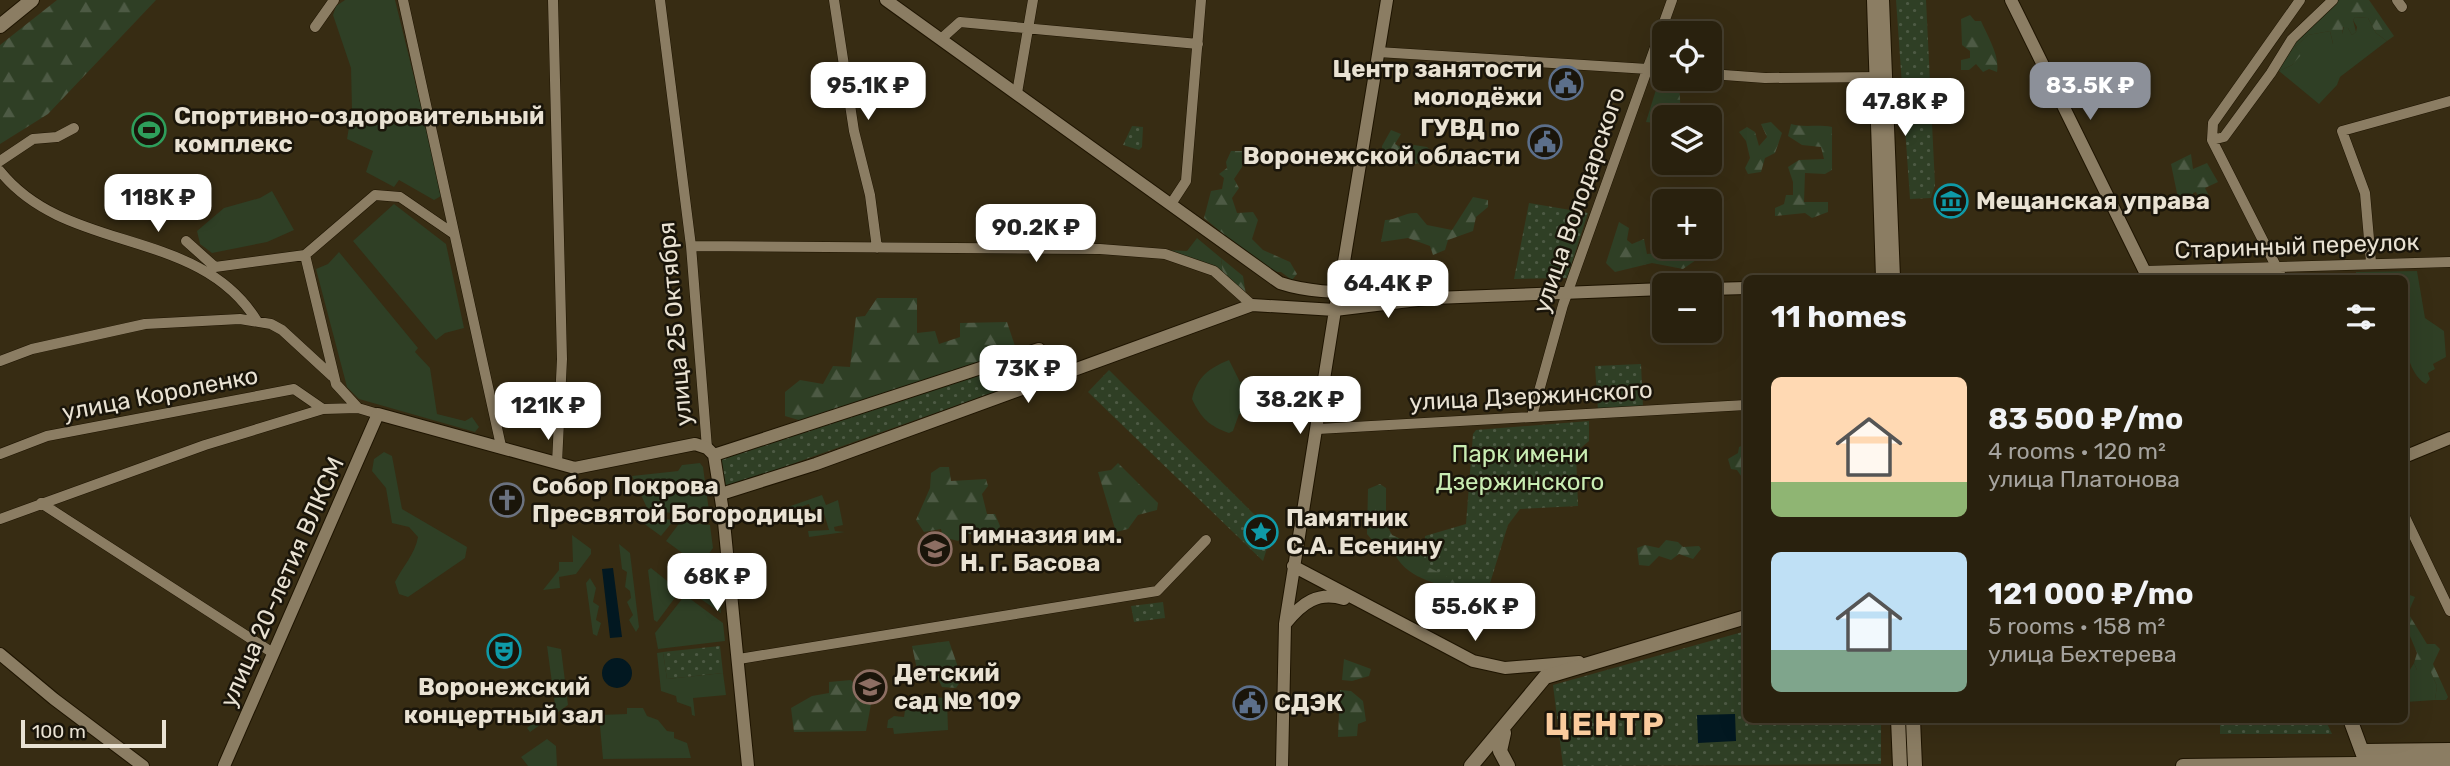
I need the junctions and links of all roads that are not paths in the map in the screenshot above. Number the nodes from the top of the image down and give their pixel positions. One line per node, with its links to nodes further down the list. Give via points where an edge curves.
1 (32, 0): 17 (main road)
2 (334, 0): 18 (street)
3 (403, 0): 34 (street)
4 (553, 0): 67 (street, via 562,359)
5 (660, 0): 36 (street, улица 25 Октября)
6 (834, 0): 37 (street)
7 (886, 0): 20 (street)
8 (1033, 0): 19 (street)
9 (1201, 0): 21 (street)
10 (1387, 0): 22 (street)
11 (1672, 0): 23 (street, улица Володарского)
12 (1873, 0): 26 (street)
13 (1883, 0): 26 (street)
14 (2011, 0): 44 (street)
15 (2300, 0): 30 (street, via 2213,123)
16 (2333, 0): 30 (street, via 2292,39 2224,137)
17 (0, 26)
18 (315, 27)
19 (1030, 29): 20 (street, via 960,22); 21 (street); 27 (street)
20 (941, 39): 27 (street)
21 (1198, 44): 33 (street, via 1186,181)
22 (1378, 52): 23 (street); 51 (street, bridge)
23 (1646, 69): 24 (street); 48 (street, улица Володарского)
24 (1652, 69)
25 (1722, 75): 26 (street)
26 (1881, 77): 42 (street); 43 (street)
27 (1017, 93): 33 (street)
28 (2450, 101): 39 (street, via 2342,131 2365,193)
29 (74, 128): 31 (street, via 57,137 33,139)
30 (2212, 140): 41 (street)
31 (0, 162)
32 (0, 171): 52 (street, via 31,200 64,219 212,272)
33 (1171, 204): 49 (street, via 1280,283 1323,293 1394,292)
34 (454, 234): 38 (street, via 400,197 375,195); 63 (street)
35 (186, 241): 38 (street, via 215,267)
36 (691, 246): 37 (street); 64 (street, улица 25 Октября)
37 (877, 248): 50 (street, via 1100,249 1165,254 1214,271)
38 (305, 256): 54 (street)
39 (2371, 262): 40 (street, Старинный переулок); 41 (street, Старинный переулок)
40 (2450, 262)
41 (2279, 273): 44 (street, Старинный переулок)
42 (1882, 275)
43 (1894, 275)
44 (2147, 275)
45 (1743, 288): 46 (street)
46 (1722, 289)
47 (1652, 290): 48 (street)
48 (1568, 293): 49 (street); 60 (street, улица Володарского)
49 (1434, 298): 51 (street)
50 (1252, 305): 51 (street); 55 (street)
51 (1336, 307): 61 (street)
52 (257, 321): 53 (street, via 145,324 32,349); 54 (street, via 282,330)
53 (0, 361)
54 (332, 376): 57 (street)
55 (1050, 380): 64 (street, via 1039,349); 68 (street)
56 (1743, 405): 60 (street, улица Дзержинского)
57 (358, 408): 58 (street); 59 (street)
58 (323, 409): 65 (street, улица Короленко, via 294,389 47,436); 69 (street)
59 (378, 414): 63 (street); 78 (street, улица 20-летия ВЛКСМ)
60 (1532, 416): 61 (street, улица Дзержинского)
61 (1318, 429): 73 (street)
62 (2450, 438): 66 (street)
63 (501, 446): 67 (street)
64 (711, 451): 67 (street, via 695,444 583,468); 68 (street, улица 25 Октября)
65 (0, 454)
66 (2408, 455)
67 (557, 463)
68 (721, 494): 80 (street, улица 25 Октября)
69 (41, 503): 70 (street); 78 (street)
70 (0, 519)
71 (2408, 523): 75 (street)
72 (1206, 540): 80 (street, via 1157,591)
73 (1293, 566): 74 (street); 77 (street)
74 (1364, 606): 77 (street, via 1333,596 1310,599); 81 (street, via 1488,666)
75 (2450, 611)
76 (1743, 618): 81 (main road)
77 (1285, 624): 93 (street)
78 (273, 653): 91 (street, улица 20-летия ВЛКСМ)
79 (0, 654): 90 (street)
80 (738, 659): 92 (street, улица 25 Октября)
81 (1590, 661): 82 (main road, via 1545,677)
82 (1508, 721): 89 (main road); 94 (main road, via 1500,751)
83 (1898, 723): 95 (main road)
84 (1913, 723): 96 (main road)
85 (2351, 723): 87 (main road)
86 (2450, 750): 87 (main road)
87 (2364, 757): 88 (main road); 97 (main road)
88 (2450, 764)
89 (1472, 765)
90 (143, 766)
91 (224, 766)
92 (748, 766)
93 (1282, 766)
94 (1508, 766)
95 (1900, 766)
96 (1915, 766)
97 (2183, 766)

